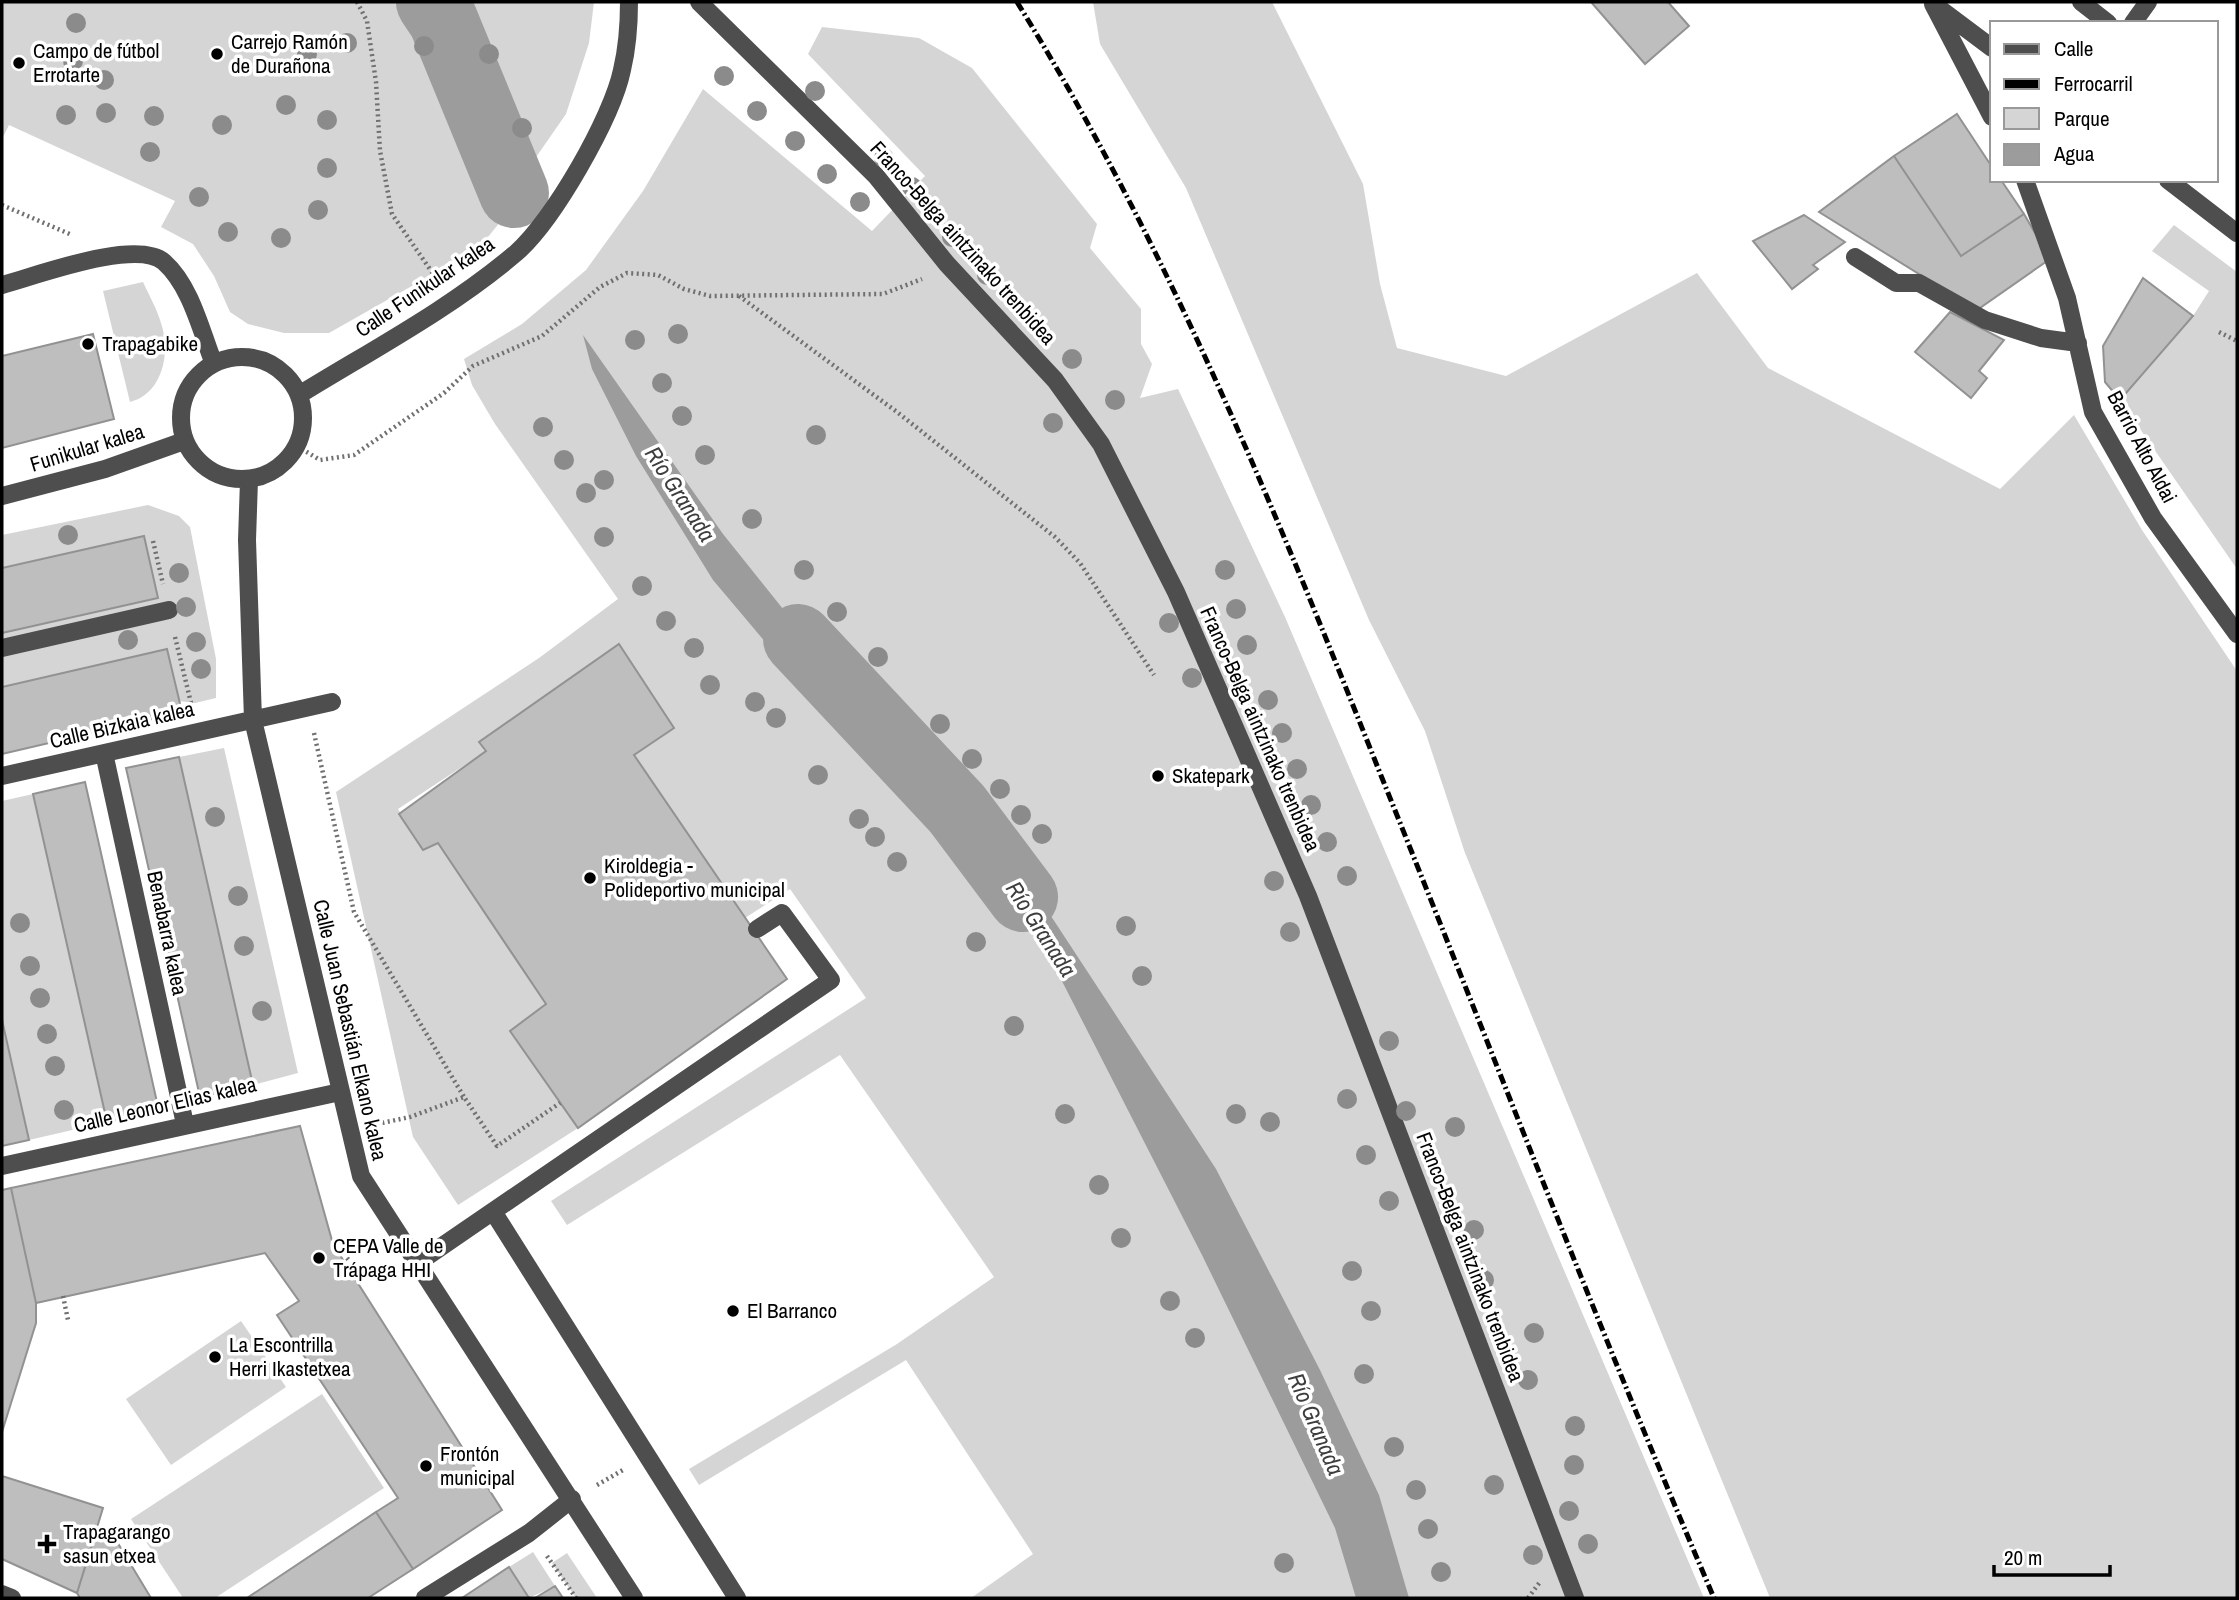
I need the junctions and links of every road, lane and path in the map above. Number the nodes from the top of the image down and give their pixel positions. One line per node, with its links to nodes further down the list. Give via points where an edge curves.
1 (357, 2): 20 (path, via 371,46 380,151 392,214)
2 (629, 2): 20 (street, Calle Funikular kalea, via 622,72 596,136 562,193 518,251)
3 (699, 2): 17 (street, Franco-Belga aintzinako trenbidea, via 876,176)
4 (2081, 2): 7 (street)
5 (2148, 2): 8 (street)
6 (1932, 3): 9 (street); 10 (street)
7 (2105, 21)
8 (2134, 21)
9 (1990, 46)
10 (1990, 113)
11 (2026, 182): 23 (street, Barrio Alto Aldai)
12 (2171, 182): 14 (street)
13 (2, 205): 15 (path)
14 (2237, 233)
15 (118, 255): 18 (street); 24 (street, via 148,254 170,269 192,307)
16 (1854, 257): 23 (street, via 1896,283 1919,283 1985,320 2041,338)
17 (947, 264): 19 (path, via 917,282 883,294); 61 (street, Franco-Belga aintzinako trenbidea, via 1055,380 1101,444 1176,593 1308,896)
18 (2, 285)
19 (738, 296): 27 (path, via 710,296 658,275 627,273 600,288 542,335 473,366 444,393 355,455 320,460); 33 (path, via 897,412 1055,537 1080,563)
20 (452, 302): 25 (street, Calle Funikular kalea)
21 (2219, 332): 22 (path)
22 (2237, 341)
23 (2078, 343): 31 (street, Barrio Alto Aldai, via 2093,412 2153,517)
24 (214, 364): 25 (street, via 230,358 263,360 290,380); 26 (street, via 201,372 184,396 180,411)
25 (299, 395): 27 (street, via 303,421)
26 (184, 441): 28 (street, via 192,455 217,475); 29 (street, Funikular kalea, via 105,470)
27 (297, 446): 28 (street, via 277,469)
28 (249, 480): 36 (street, Calle Juan Sebastián Elkano kalea)
29 (2, 496)
30 (169, 610): 32 (street)
31 (2237, 634)
32 (2, 648)
33 (1154, 674)
34 (332, 702): 35 (street, Calle Bizkaia kalea)
35 (309, 707): 36 (street, Calle Bizkaia kalea); 41 (path, via 355,912)
36 (253, 720): 37 (street, Calle Bizkaia kalea); 40 (street, Calle Juan Sebastián Elkano kalea)
37 (104, 753): 38 (street, Calle Bizkaia kalea); 43 (street, Benabarra kalea)
38 (2, 776)
39 (757, 929): 46 (street, via 782,913 831,980)
40 (340, 1092): 43 (street, Calle Leonor Elias kalea); 44 (street, Calle Juan Sebastián Elkano kalea)
41 (464, 1097): 42 (path, via 497,1146); 44 (path, via 410,1117)
42 (560, 1103)
43 (185, 1124): 45 (street, Calle Leonor Elias kalea)
44 (348, 1130): 48 (street, Calle Juan Sebastián Elkano kalea, via 361,1176)
45 (2, 1166)
46 (494, 1213): 48 (street); 52 (street)
47 (348, 1258): 49 (path, via 353,1265)
48 (419, 1262): 53 (street, Calle Juan Sebastián Elkano kalea)
49 (348, 1268)
50 (63, 1296): 51 (path)
51 (68, 1320)
52 (644, 1451): 53 (path); 60 (street)
53 (572, 1499): 57 (street, via 529,1533); 59 (street, Calle Juan Sebastián Elkano kalea)
54 (552, 1563): 58 (path)
55 (2, 1594): 56 (street)
56 (12, 1598)
57 (425, 1598)
58 (576, 1598)
59 (634, 1598)
60 (737, 1598)
61 (1576, 1598)

